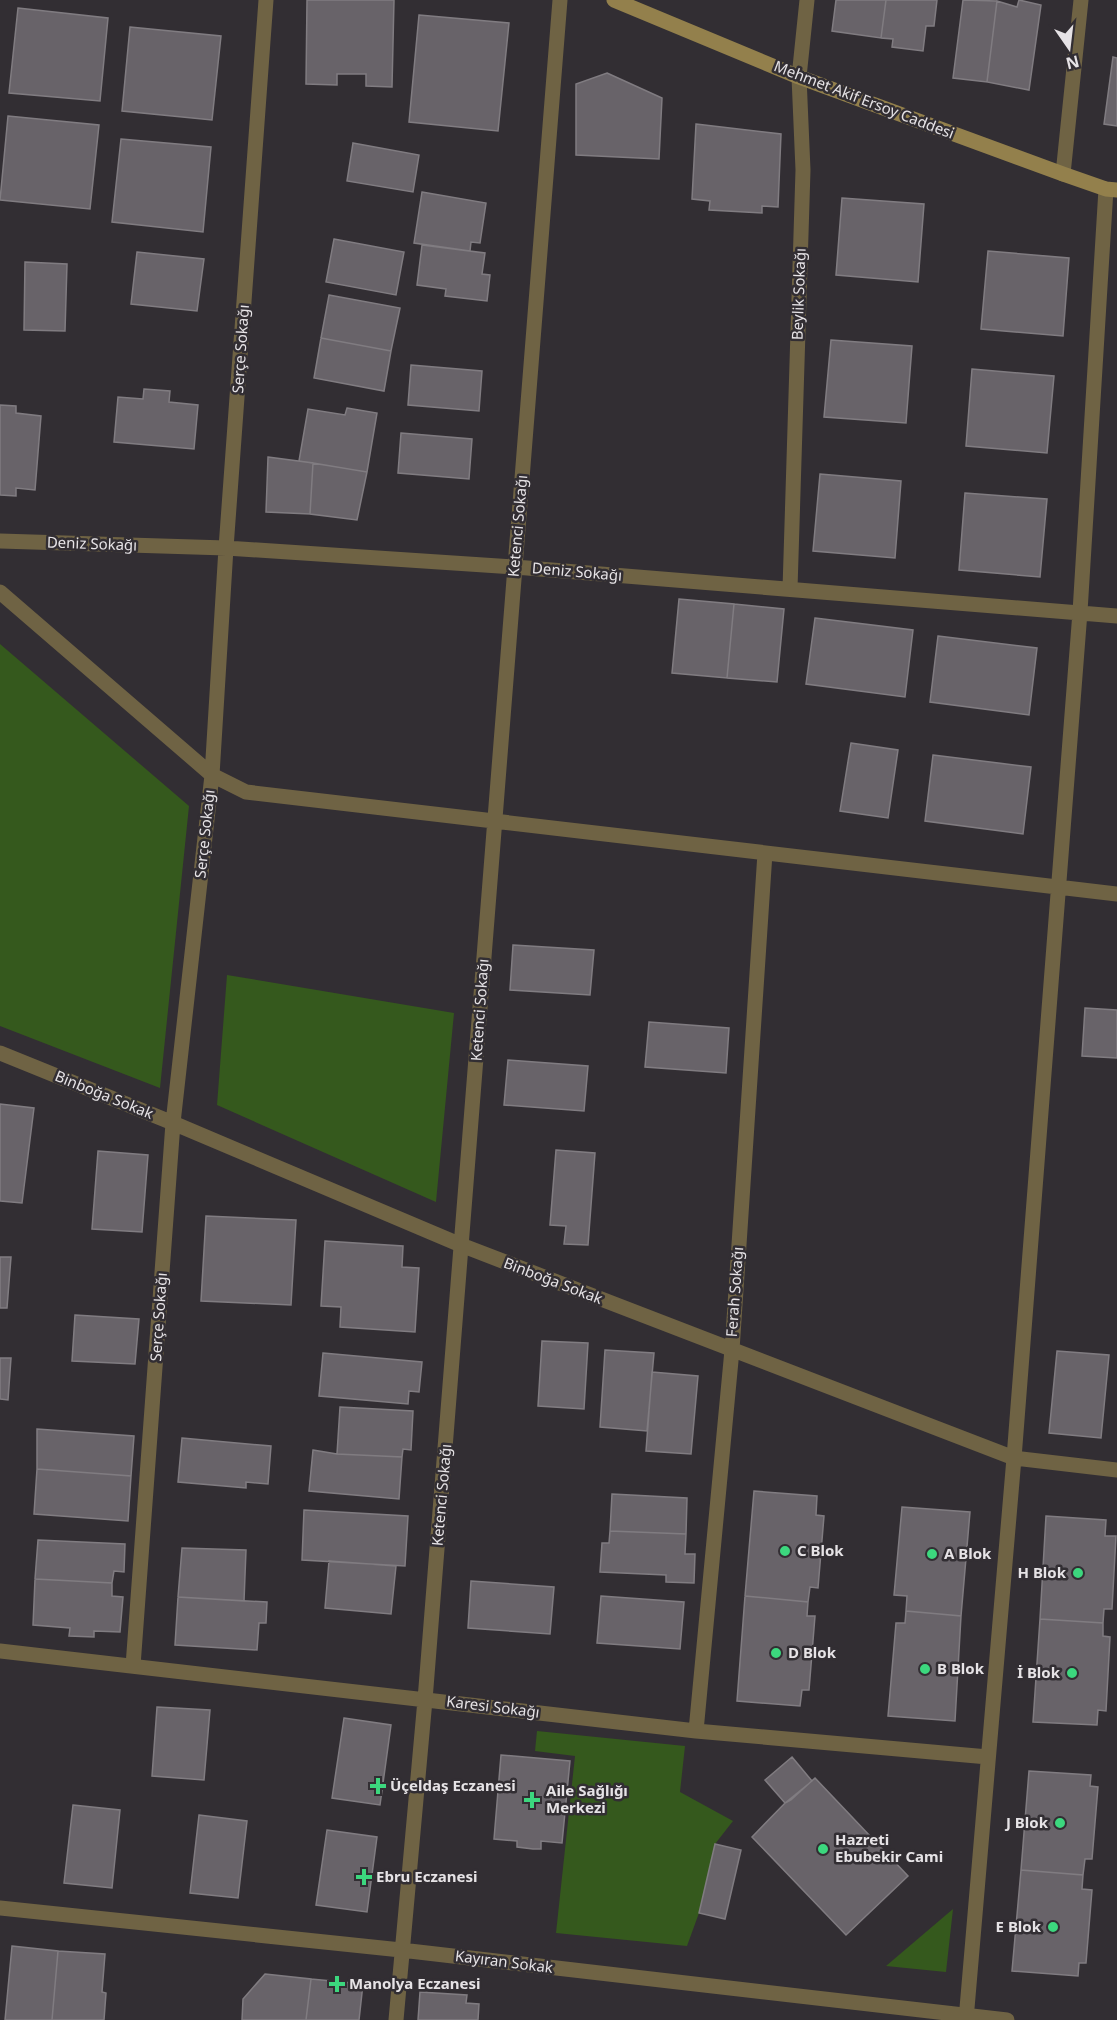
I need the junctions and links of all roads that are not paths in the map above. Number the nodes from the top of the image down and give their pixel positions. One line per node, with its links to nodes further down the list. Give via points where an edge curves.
1 (266, 0): 10 (street, Serçe Sokağı)
2 (560, 0): 11 (street, Ketenci Sokağı)
3 (614, 0): 6 (main road, Mehmet Akif Ersoy Caddesi)
4 (807, 0): 6 (street, Beylik Sokağı)
5 (1081, 0): 7 (street)
6 (799, 77): 7 (main road, Mehmet Akif Ersoy Caddesi); 12 (street, Beylik Sokağı, via 803,170)
7 (1063, 174): 8 (main road, Mehmet Akif Ersoy Caddesi)
8 (1111, 189): 14 (street)
9 (0, 541): 10 (street, Deniz Sokağı)
10 (226, 548): 11 (street, Deniz Sokağı); 16 (street, Serçe Sokağı)
11 (515, 567): 12 (street, Deniz Sokağı); 17 (street, Ketenci Sokağı)
12 (790, 589): 14 (street, Deniz Sokağı)
13 (0, 592): 16 (street)
14 (1080, 612): 15 (street, Deniz Sokağı); 19 (street)
15 (1117, 616)
16 (212, 775): 17 (street, via 246,792); 22 (street, Serçe Sokağı)
17 (495, 821): 18 (street); 23 (street, Ketenci Sokağı)
18 (765, 853): 19 (street); 24 (street, Ferah Sokağı)
19 (1057, 888): 20 (street); 25 (street)
20 (1117, 894)
21 (0, 1053): 22 (street, Binboğa Sokak)
22 (173, 1123): 23 (street, Binboğa Sokak); 28 (street, Serçe Sokağı)
23 (461, 1245): 24 (street, Binboğa Sokak); 29 (street, Ketenci Sokağı)
24 (732, 1350): 25 (street, Binboğa Sokak); 30 (street, Ferah Sokağı)
25 (1014, 1458): 26 (street, Binboğa Sokak); 31 (street)
26 (1117, 1470)
27 (0, 1651): 28 (street, Karesi Sokağı)
28 (133, 1666): 29 (street, Karesi Sokağı)
29 (425, 1700): 30 (street, Karesi Sokağı); 33 (street, Ketenci Sokağı)
30 (696, 1731): 31 (street, Karesi Sokağı)
31 (988, 1757): 34 (street)
32 (0, 1908): 33 (street, Kayıran Sokak)
33 (401, 1950): 34 (street, Kayıran Sokak); 35 (street, Ketenci Sokağı)
34 (966, 2018): 36 (street, Kayıran Sokak)
35 (396, 2020)
36 (1007, 2020)

